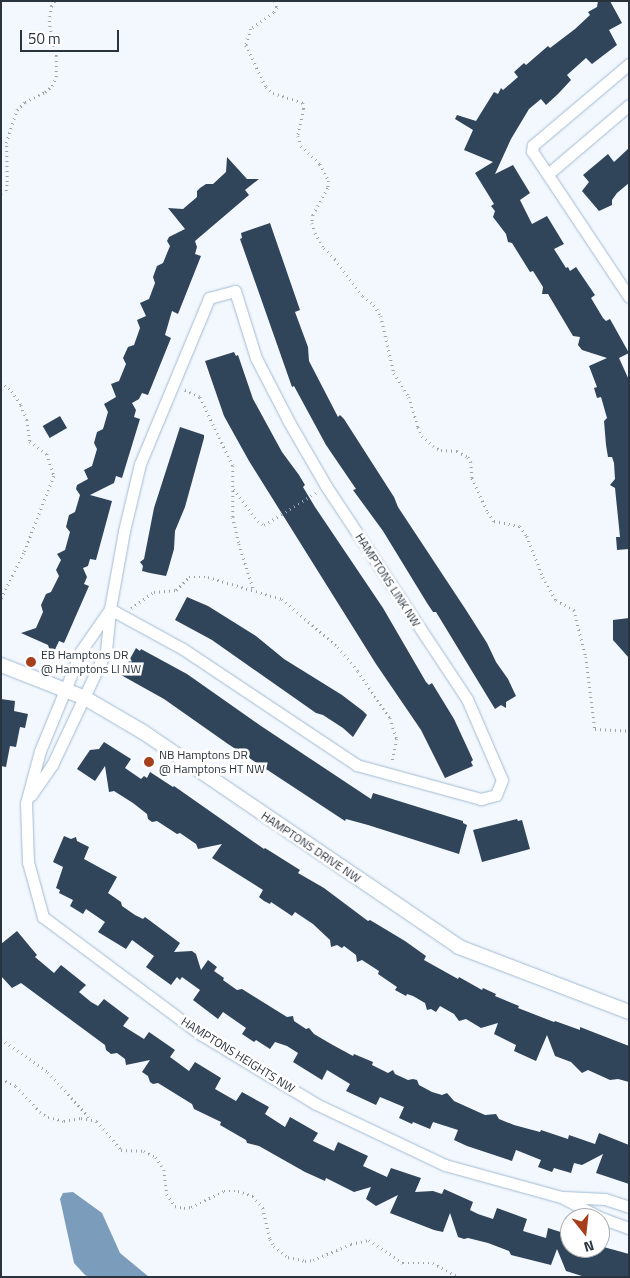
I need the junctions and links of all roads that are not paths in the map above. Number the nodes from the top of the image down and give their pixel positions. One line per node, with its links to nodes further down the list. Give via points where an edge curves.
1 (629, 64): 3 (street, via 533,145 532,151)
2 (629, 105): 3 (street)
3 (548, 174): 4 (street)
4 (629, 297)
5 (110, 609): 5 (street, HAMPTONS LINK NW, via 183,649 357,765 481,799 496,795 502,780 467,699 326,486 289,422 256,358 235,291 209,298 140,464); 7 (street, HAMPTONS LINK NW, via 81,651); 8 (street, HAMPTONS LINK NW, via 106,651)
6 (1, 665): 7 (street, HAMPTONS DRIVE NW)
7 (66, 689): 8 (street, HAMPTONS DRIVE NW); 9 (street, HAMPTONS HEIGHTS NW, via 40,751)
8 (85, 698): 9 (street, via 52,764); 10 (street, HAMPTONS DRIVE NW, via 143,732 459,947)
9 (26, 803): 11 (street, HAMPTONS HEIGHTS NW, via 28,862 43,917 80,946 200,1034 316,1104 445,1165)
10 (629, 1012)
11 (561, 1197): 12 (street, HAMPTONS HEIGHTS NW, via 605,1199); 13 (street, HAMPTONS HEIGHTS NW, via 601,1218)
12 (629, 1207)
13 (629, 1228)

